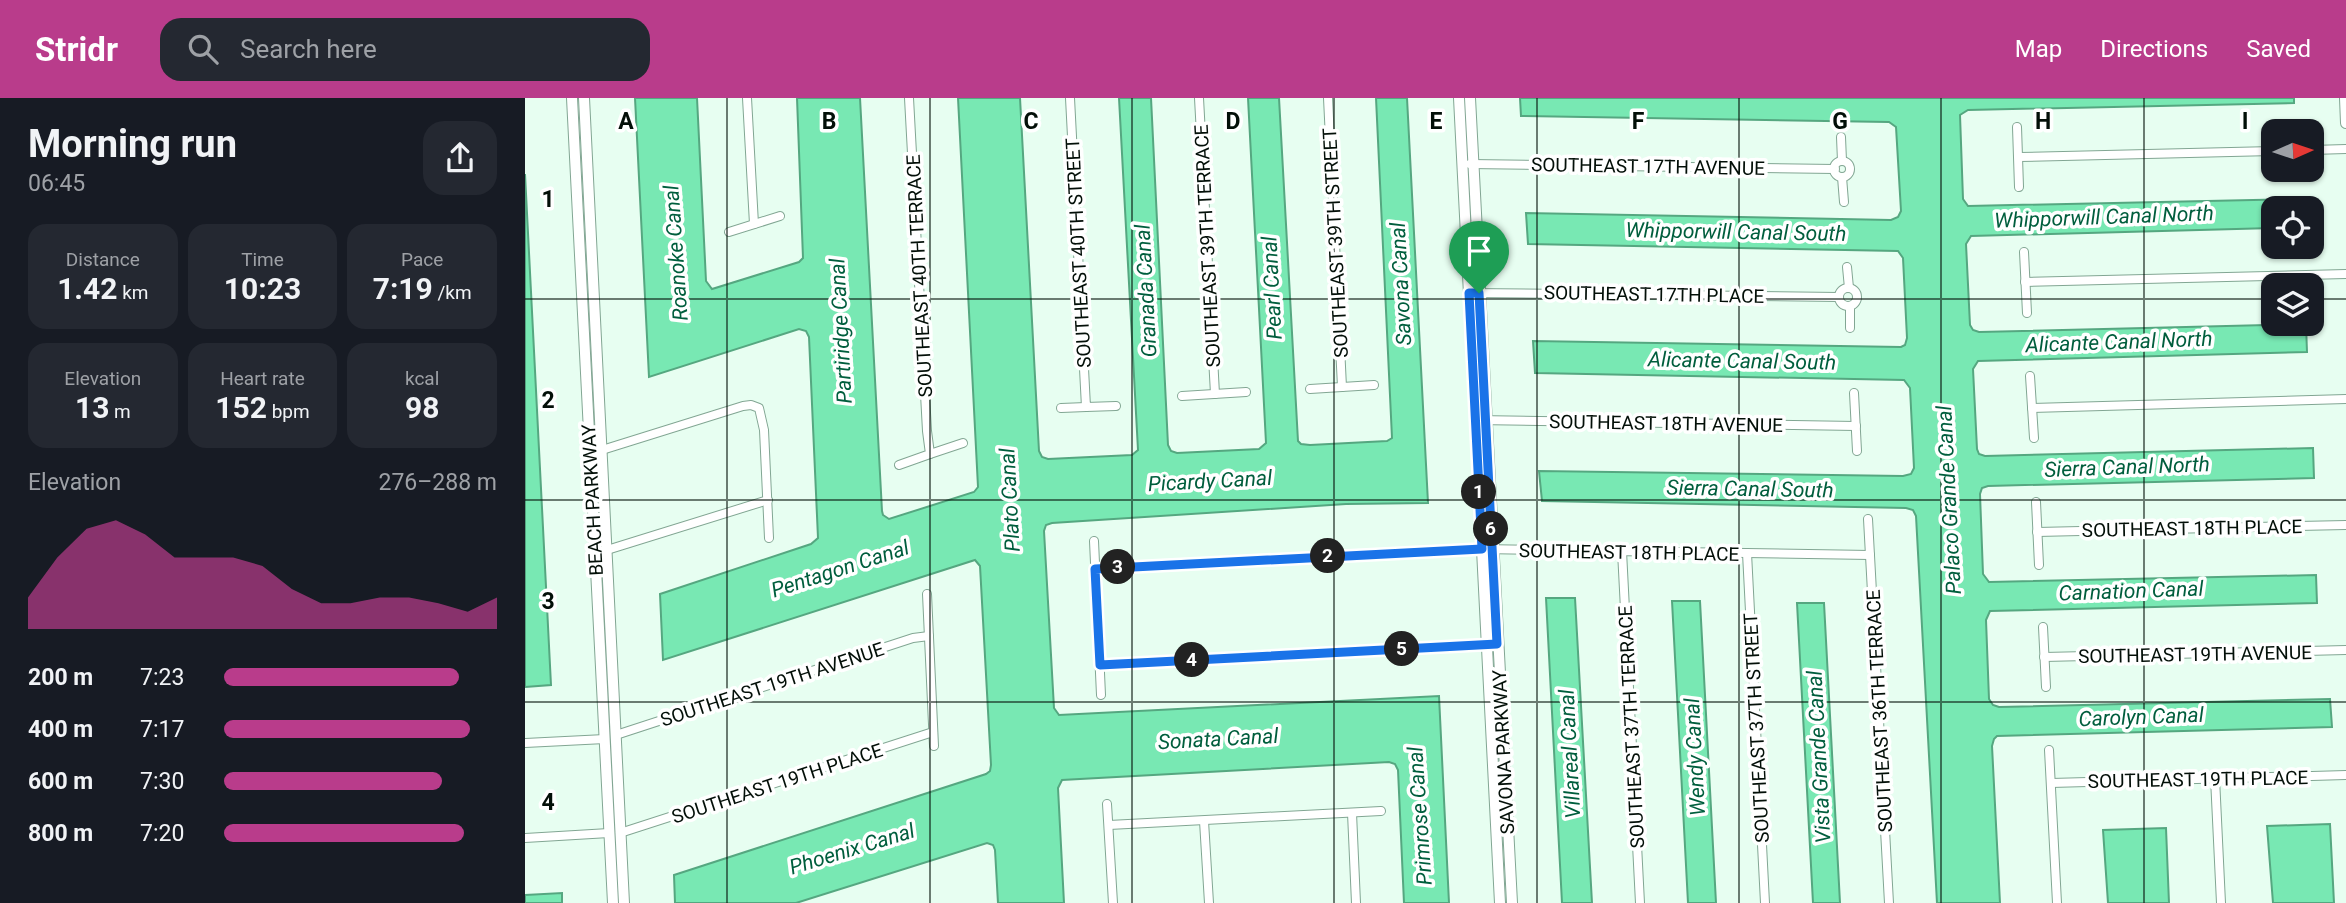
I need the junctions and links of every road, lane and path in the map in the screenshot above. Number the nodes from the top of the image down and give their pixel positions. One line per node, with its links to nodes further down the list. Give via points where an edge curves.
1 (572, 98): 14 (street, BEACH PARKWAY)
2 (584, 98): 15 (street, BEACH PARKWAY)
3 (747, 98): 27 (street)
4 (909, 98): 60 (street, SOUTHEAST 40TH TERRACE)
5 (1070, 98): 50 (street, SOUTHEAST 40TH STREET)
6 (1199, 98): 46 (street, SOUTHEAST 39TH TERRACE)
7 (1328, 98): 42 (street, SOUTHEAST 39TH STREET)
8 (1459, 98): 21 (street, SAVONA PARKWAY)
9 (1470, 98): 21 (street, SAVONA PARKWAY)
10 (2345, 98): 11 (street)
11 (2346, 123)
12 (2017, 127): 19 (street)
13 (1841, 137): 20 (street)
14 (574, 149): 15 (street); 31 (street, BEACH PARKWAY)
15 (587, 149): 31 (street, BEACH PARKWAY)
16 (2346, 149): 17 (street)
17 (2324, 150)
18 (2261, 151): 19 (street)
19 (2019, 157): 24 (street)
20 (1842, 161): 22 (street); 23 (street, via 1850,169)
21 (1467, 164): 22 (street, SOUTHEAST 17TH AVENUE); 35 (street, SAVONA PARKWAY)
22 (1835, 169): 23 (street)
23 (1842, 177): 25 (street)
24 (2019, 187)
25 (1844, 202)
26 (780, 216): 27 (street)
27 (754, 224): 28 (street)
28 (729, 232)
29 (2024, 252): 33 (street)
30 (1847, 267): 34 (street)
31 (587, 272): 57 (street, BEACH PARKWAY); 59 (street, BEACH PARKWAY)
32 (2346, 274): 33 (street)
33 (2025, 282): 38 (street)
34 (1849, 288): 36 (street); 37 (street, via 1857,298)
35 (1474, 293): 36 (street, SOUTHEAST 17TH PLACE); 53 (street, SAVONA PARKWAY)
36 (1839, 297): 37 (street, via 1842,304)
37 (1850, 306): 39 (street)
38 (2027, 313)
39 (1850, 328)
40 (2030, 376): 52 (street)
41 (1374, 385): 42 (street)
42 (1342, 387): 43 (street)
43 (1310, 389)
44 (1246, 392): 46 (street, SOUTHEAST 39TH TERRACE)
45 (1854, 393): 54 (street)
46 (1215, 394): 47 (street, SOUTHEAST 39TH TERRACE)
47 (1182, 396)
48 (2346, 399): 52 (street)
49 (1115, 406): 50 (street)
50 (1086, 407): 51 (street)
51 (1061, 408)
52 (2032, 408): 55 (street)
53 (1481, 421): 54 (street, SOUTHEAST 18TH AVENUE); 69 (street, SAVONA PARKWAY)
54 (1856, 426): 58 (street)
55 (2034, 438)
56 (963, 443): 60 (street)
57 (602, 450): 59 (street); 62 (street, via 751,405 759,408 764,430); 70 (street, BEACH PARKWAY)
58 (1857, 451)
59 (590, 453): 70 (street, BEACH PARKWAY)
60 (930, 454): 61 (street)
61 (898, 465)
62 (768, 500): 67 (street); 70 (street)
63 (2036, 502): 66 (street)
64 (1868, 519): 73 (street, SOUTHEAST 36TH TERRACE)
65 (2346, 525): 66 (street, SOUTHEAST 18TH PLACE)
66 (2038, 532): 74 (street)
67 (769, 538)
68 (1094, 541): 75 (street)
69 (1487, 549): 71 (street, SOUTHEAST 18TH PLACE); 75 (street, SOUTHEAST 18TH PLACE); 79 (street, SAVONA PARKWAY)
70 (601, 550): 86 (street, BEACH PARKWAY)
71 (1622, 551): 72 (street, SOUTHEAST 18TH PLACE); 108 (street, SOUTHEAST 37TH TERRACE)
72 (1747, 553): 73 (street, SOUTHEAST 18TH PLACE); 109 (street, SOUTHEAST 37TH STREET)
73 (1870, 555): 110 (street, SOUTHEAST 36TH TERRACE)
74 (2039, 565)
75 (1095, 569): 82 (street)
76 (927, 594): 78 (street)
77 (2043, 626): 81 (street)
78 (929, 636): 85 (street); 86 (street, SOUTHEAST 19TH AVENUE)
79 (1492, 644): 82 (street); 100 (street, SAVONA PARKWAY)
80 (2346, 650): 81 (street, SOUTHEAST 19TH AVENUE)
81 (2044, 657): 83 (street)
82 (1100, 665): 84 (street)
83 (2046, 687)
84 (1101, 695)
85 (933, 732): 88 (street); 98 (street, SOUTHEAST 19TH PLACE)
86 (610, 737): 87 (street, SOUTHEAST 19TH AVENUE); 98 (street, BEACH PARKWAY)
87 (525, 743)
88 (934, 746)
89 (2049, 750): 92 (street)
90 (2346, 775): 91 (street, SOUTHEAST 19TH PLACE)
91 (2215, 778): 92 (street, SOUTHEAST 19TH PLACE); 112 (street)
92 (2051, 782): 111 (street)
93 (1107, 804): 97 (street)
94 (1381, 811): 95 (street)
95 (1352, 813): 96 (street); 105 (street)
96 (1204, 821): 97 (street); 104 (street)
97 (1109, 825): 103 (street)
98 (615, 833): 99 (street, SOUTHEAST 19TH PLACE); 101 (street, BEACH PARKWAY); 102 (street, BEACH PARKWAY)
99 (525, 838)
100 (1504, 860): 106 (street, SAVONA PARKWAY); 107 (street, SAVONA PARKWAY)
101 (613, 903)
102 (624, 903)
103 (1113, 903)
104 (1209, 903)
105 (1356, 903)
106 (1500, 903)
107 (1512, 903)
108 (1640, 903)
109 (1765, 903)
110 (1889, 903)
111 (2057, 903)
112 (2221, 903)

